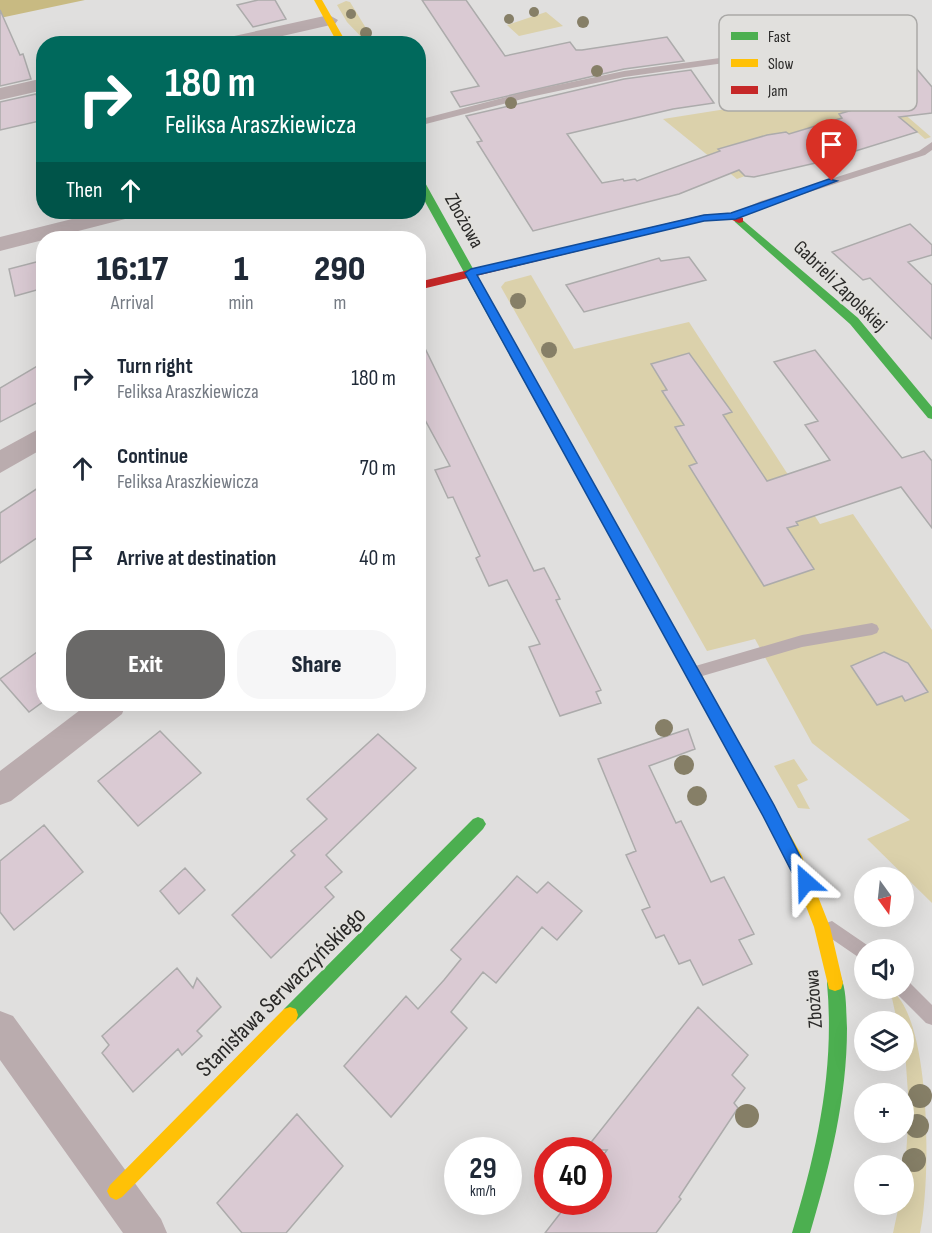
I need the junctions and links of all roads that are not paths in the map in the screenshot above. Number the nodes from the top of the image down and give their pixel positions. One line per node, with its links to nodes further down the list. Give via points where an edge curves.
1 (318, 0): 2 (street)
2 (329, 20): 3 (street); 4 (street)
3 (258, 36)
4 (338, 36)
5 (719, 61): 8 (lane, via 624,74)
6 (36, 86): 7 (street)
7 (0, 94)
8 (426, 121)
9 (932, 145): 11 (lane, via 922,153)
10 (426, 193): 16 (street, Zbożowa)
11 (732, 216): 16 (street, via 704,218); 18 (street, Gabrieli Zapolskiej, via 854,321)
12 (98, 219): 13 (street)
13 (51, 231)
14 (36, 235): 15 (street)
15 (0, 244)
16 (471, 273): 17 (street); 22 (street, Zbożowa)
17 (426, 284)
18 (932, 415)
19 (36, 440): 20 (street)
20 (0, 463)
21 (872, 630): 22 (lane, via 821,635)
22 (692, 673): 26 (street, Zbożowa, via 796,861)
23 (102, 711): 24 (street)
24 (0, 790)
25 (478, 824): 31 (street, Stanisława Serwaczyńskiego)
26 (822, 922): 27 (lane); 33 (street, Zbożowa, via 834,970 836,1057 822,1162)
27 (854, 946)
28 (914, 999): 29 (lane)
29 (932, 1017)
30 (0, 1029): 31 (street)
31 (116, 1191): 32 (street)
32 (147, 1233)
33 (801, 1233)

